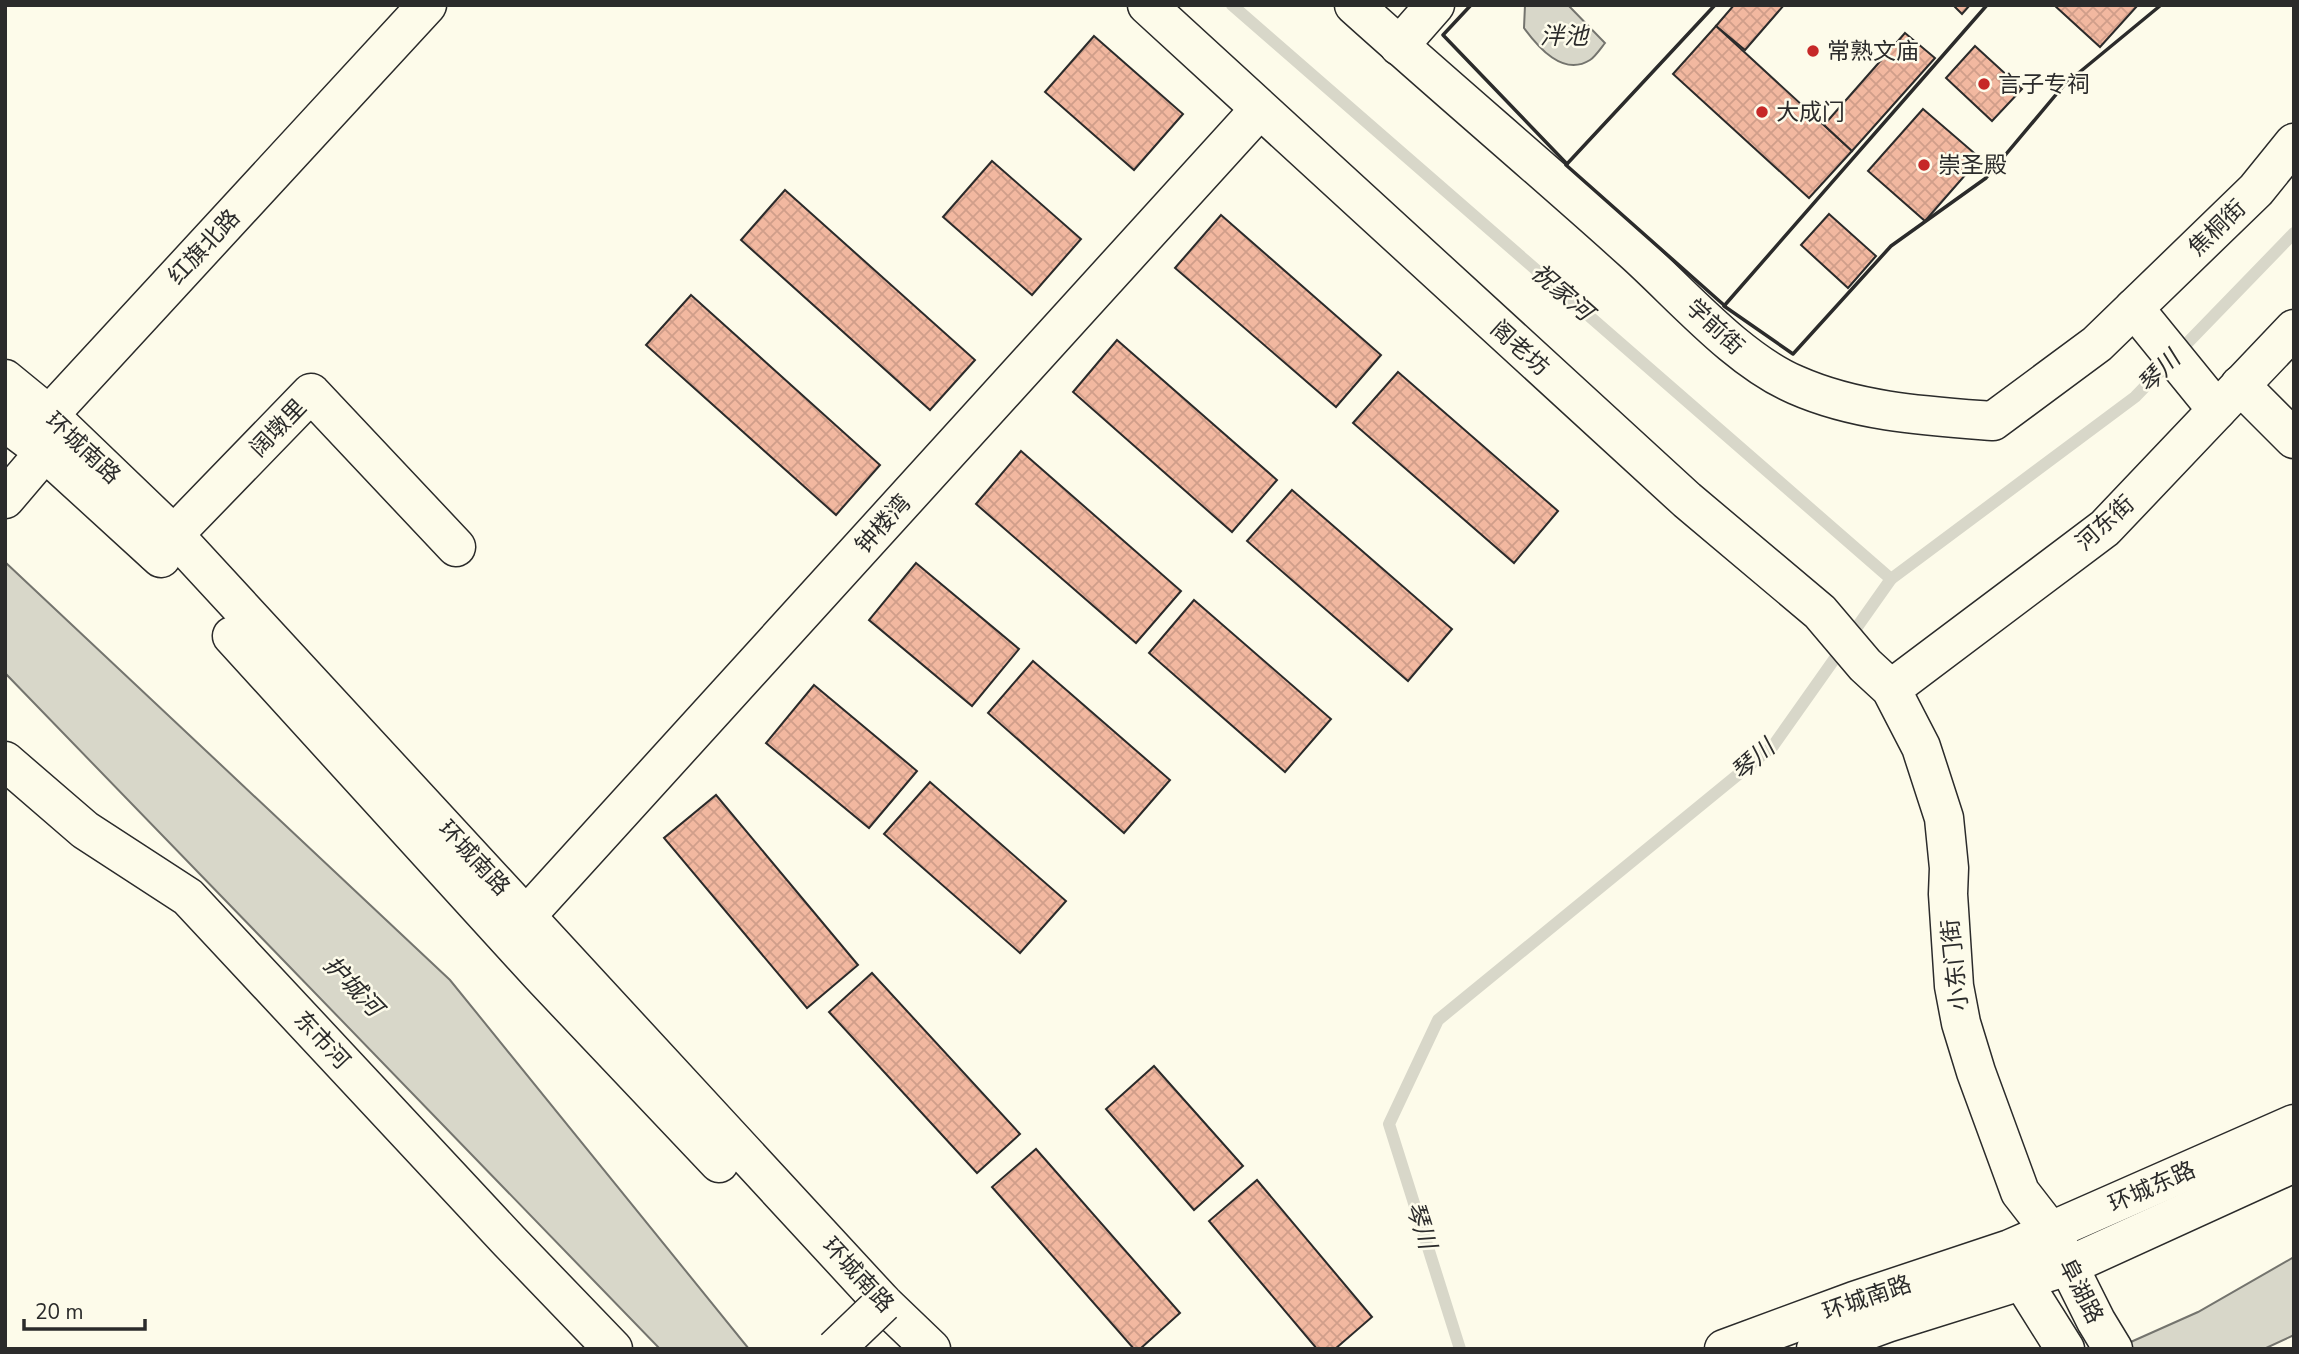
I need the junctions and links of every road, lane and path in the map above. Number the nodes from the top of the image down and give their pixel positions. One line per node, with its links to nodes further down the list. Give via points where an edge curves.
1 (427, 5): 12 (street, 红旗北路)
2 (1147, 5): 6 (street, 阁老坊)
3 (1354, 5): 5 (street, 学前街)
4 (1436, 5): 5 (street)
5 (1399, 46): 8 (street, 学前街, via 1750,359 1795,385 1838,400 1907,414 1993,421 2097,344)
6 (1259, 110): 19 (street, 阁老坊, via 1686,500 1821,612); 21 (street, 钟楼湾)
7 (2294, 143): 8 (street, 焦桐街, via 2256,190)
8 (2134, 308): 11 (street)
9 (2294, 329): 11 (street, 河东街)
10 (5, 379): 12 (street, 环城南路)
11 (2228, 398): 14 (street); 19 (street, 河东街, via 2105,528)
12 (49, 415): 13 (street); 15 (street); 17 (street, 环城南路)
13 (7, 427): 15 (street, 环城南路)
14 (2294, 439)
15 (45, 452): 16 (street); 17 (street, 环城南路)
16 (5, 499)
17 (165, 544): 18 (street, 阔墩里, via 311,393); 21 (street, 环城南路)
18 (456, 547)
19 (1878, 677): 24 (street, 小东门街, via 1921,747 1944,818 1954,986 1961,1023)
20 (5, 761): 31 (street, 东市河, via 85,830 188,897)
21 (517, 926): 28 (street, 环城南路)
22 (2294, 1124): 25 (street, 环城东路)
23 (2294, 1163): 27 (street, 环城东路)
24 (2020, 1192): 25 (street, 小东门街); 26 (street)
25 (2051, 1232): 26 (street, 环城东路); 27 (street, 阜湖路)
26 (2015, 1264): 27 (street, 环城东路); 30 (street, 阜湖路); 35 (street, 环城南路, via 1854,1301); 36 (street, 环城南路)
27 (2068, 1266): 29 (street, 阜湖路)
28 (875, 1311): 32 (street, bridge); 33 (street, 环城南路); 34 (street, 环城南路)
29 (2104, 1335)
30 (2063, 1345)
31 (613, 1349)
32 (835, 1349)
33 (892, 1349)
34 (931, 1349)
35 (1724, 1349)
36 (1816, 1349)

